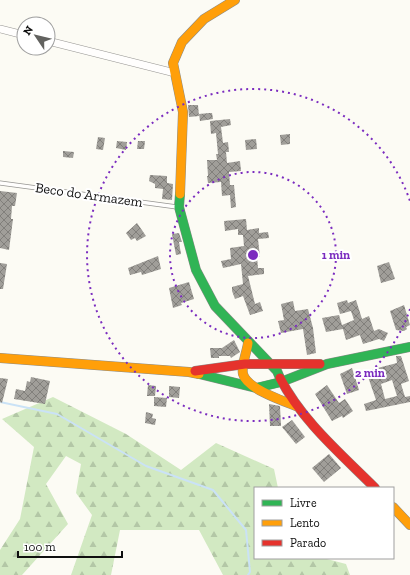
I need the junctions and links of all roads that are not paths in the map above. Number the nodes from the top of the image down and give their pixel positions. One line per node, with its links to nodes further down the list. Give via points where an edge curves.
1 (235, 0): 5 (street, via 204,19 182,42 173,63)
2 (0, 29): 3 (street)
3 (16, 33)
4 (56, 43): 5 (street)
5 (175, 73): 7 (street, via 183,112)
6 (0, 183): 7 (lane, Beco do Armazem)
7 (179, 207): 8 (street, via 196,270 215,306)
8 (248, 343): 11 (street); 12 (street)
9 (410, 347): 13 (street)
10 (0, 358): 14 (street)
11 (245, 364): 12 (street); 14 (street); 16 (street, via 245,380)
12 (270, 364): 13 (street); 15 (street, via 277,371)
13 (327, 364): 15 (street)
14 (189, 372): 16 (street)
15 (281, 382): 16 (street); 17 (street)
16 (256, 388): 17 (street)
17 (296, 406): 18 (street)
18 (374, 487)
19 (394, 508): 20 (street)
20 (410, 525)

